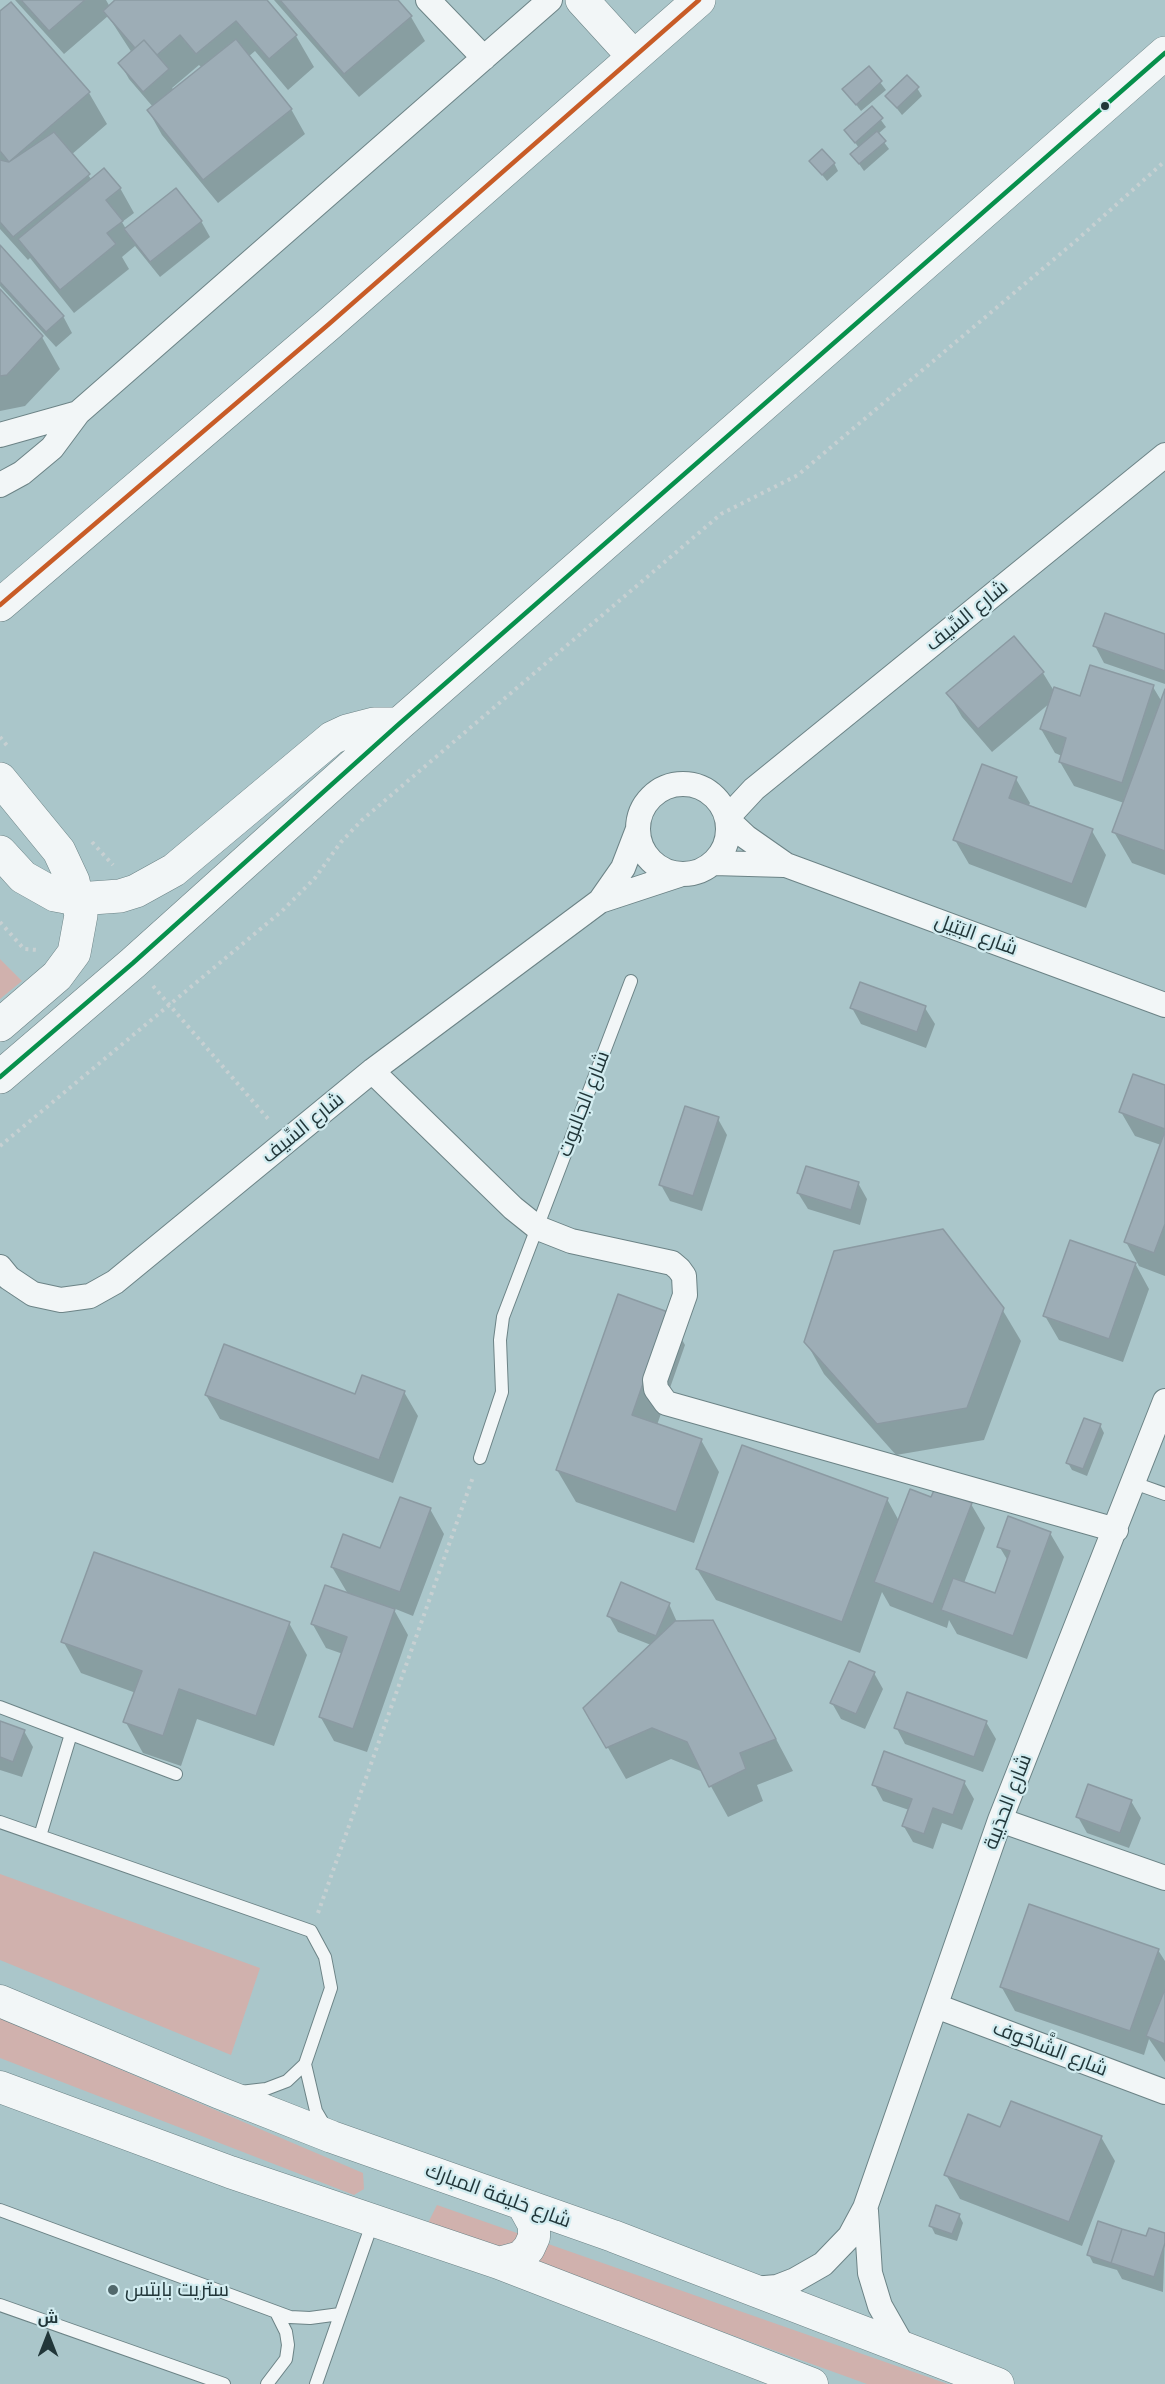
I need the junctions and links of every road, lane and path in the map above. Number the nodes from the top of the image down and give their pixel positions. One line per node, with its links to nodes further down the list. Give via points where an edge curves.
1 (428, 0): 7 (street)
2 (550, 0): 7 (street)
3 (582, 0): 6 (main road)
4 (699, 0): 6 (main road)
5 (1165, 53): 15 (main road)
6 (634, 57): 13 (main road, via 329,324)
7 (484, 58): 9 (street)
8 (1165, 161): 31 (path, via 798,476 721,514 362,820 299,895)
9 (78, 412): 10 (street); 12 (street, via 52,448)
10 (0, 435)
11 (1165, 455): 16 (street, شارع السِّيف)
12 (0, 485)
13 (14, 587): 14 (main road)
14 (0, 605)
15 (399, 724): 25 (main road, via 374,724 346,731 326,742 157,881 120,896); 29 (main road)
16 (770, 777): 18 (street, شارع السِّيف); 19 (street, شارع السِّيف)
17 (0, 779): 25 (main road, via 59,851)
18 (700, 787): 19 (street, via 722,804); 20 (street, via 686,783 658,791 643,808)
19 (728, 819): 22 (street, via 729,836); 23 (street, شارع البَتِيل)
20 (638, 829): 24 (street, via 645,855 654,865); 26 (street, شارع السِّيف, via 623,868)
21 (0, 852): 25 (main road, via 38,887)
22 (714, 863): 23 (street, شارع البَتِيل); 24 (street, via 698,872)
23 (786, 865): 32 (street, شارع البَتِيل)
24 (679, 875): 26 (street, شارع السِّيف)
25 (77, 899): 28 (main road, via 81,915)
26 (600, 901): 34 (street, شارع السِّيف)
27 (0, 922): 28 (path, via 24,949)
28 (74, 953): 33 (main road, via 57,976)
29 (133, 963): 31 (path); 35 (main road)
30 (631, 981): 38 (lane, شارع الجالبوت)
31 (169, 1004): 36 (path); 37 (path)
32 (1165, 1005)
33 (0, 1025)
34 (372, 1071): 36 (street, شارع السِّيف); 38 (street)
35 (0, 1077)
36 (288, 1141): 39 (street, شارع السِّيف, via 116,1282 90,1296 61,1300 33,1294)
37 (0, 1146)
38 (538, 1228): 41 (lane, شارع الجالبوت, via 504,1317 500,1340 502,1392); 44 (street, via 571,1241 672,1263 684,1276 685,1295 656,1380 660,1397 666,1403)
39 (0, 1267)
40 (1165, 1401): 42 (street, شارع الحدَيبة)
41 (480, 1458): 52 (path)
42 (1134, 1483): 43 (lane); 44 (street, شارع الحدَيبة)
43 (1165, 1494)
44 (1116, 1530): 48 (street, شارع الحدَيبة)
45 (0, 1707): 46 (lane)
46 (71, 1734): 47 (lane); 50 (lane)
47 (176, 1774)
48 (1000, 1820): 51 (street); 54 (street, شارع الحدَيبة)
49 (0, 1822): 50 (lane)
50 (40, 1836): 52 (lane)
51 (1165, 1878)
52 (311, 1931): 55 (lane, via 325,1956 330,1988)
53 (0, 2001): 58 (street, شارع خليفة المبارك)
54 (936, 2006): 57 (street, شارع الشَّاحُوف); 61 (street, شارع الحدَيبة)
55 (305, 2064): 58 (lane, via 288,2081 266,2089); 59 (lane, via 316,2111)
56 (0, 2087): 63 (street, via 230,2172)
57 (1165, 2092)
58 (220, 2094): 59 (street, شارع خليفة المبارك)
59 (332, 2137): 60 (street, شارع خليفة المبارك)
60 (523, 2205): 64 (street, via 534,2225 529,2248 521,2257); 65 (street, شارع خليفة المبارك)
61 (866, 2208): 65 (street, شارع الحدَيبة, via 850,2236 823,2264 777,2287); 69 (street, شارع الحدَيبة, via 870,2273 880,2306)
62 (0, 2210): 67 (lane)
63 (374, 2219): 64 (street); 68 (lane)
64 (499, 2263): 73 (street)
65 (753, 2289): 69 (street, شارع خليفة المبارك)
66 (0, 2305): 70 (lane)
67 (276, 2312): 68 (lane, via 310,2318); 71 (lane, via 288,2345 286,2359)
68 (340, 2314): 72 (lane)
69 (905, 2350): 74 (street, شارع خليفة المبارك)
70 (224, 2384)
71 (267, 2384)
72 (316, 2384)
73 (812, 2384)
74 (998, 2384)

